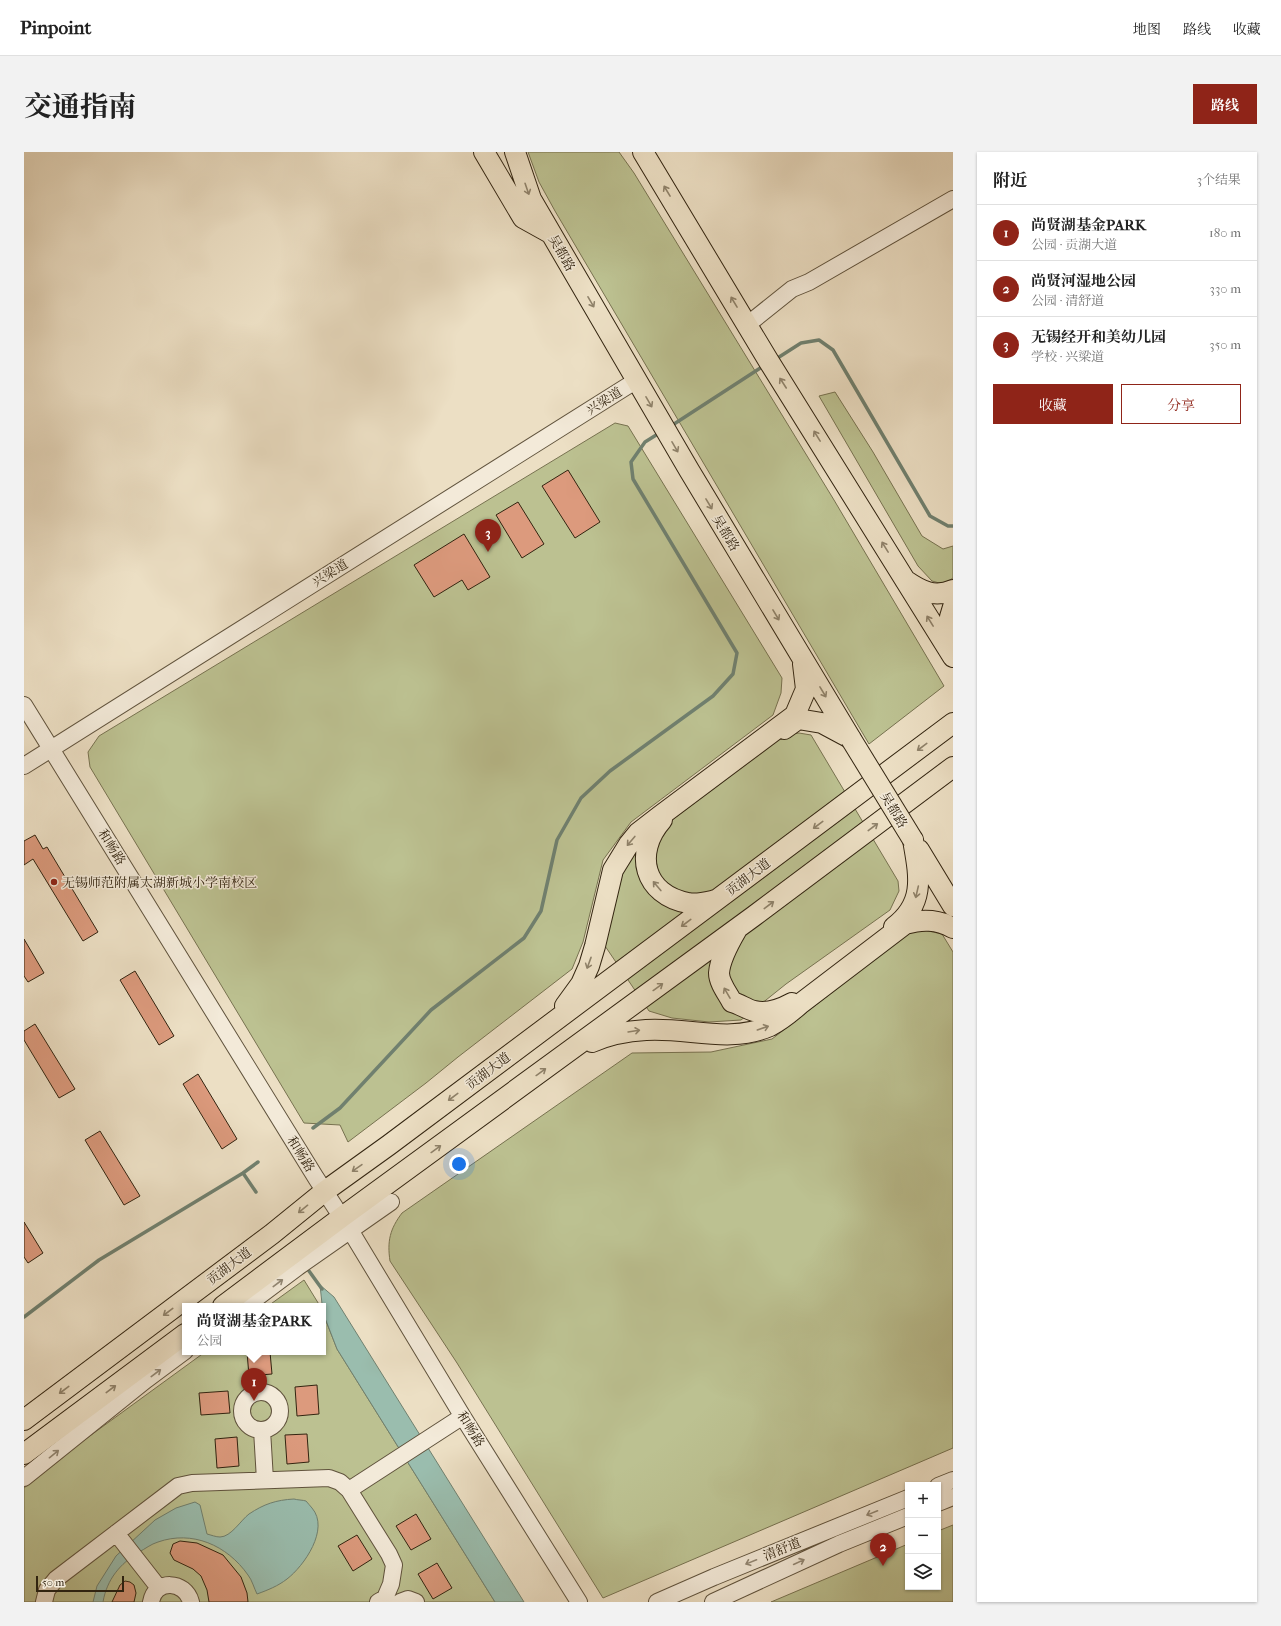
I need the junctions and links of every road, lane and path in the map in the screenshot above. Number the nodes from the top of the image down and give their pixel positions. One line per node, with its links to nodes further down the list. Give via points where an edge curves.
1 (484, 152): 5 (main road, via 523,218)
2 (515, 152): 5 (main road, 吴都路, one-way to 5, via 531,199)
3 (643, 152): 6 (main road, one-way to 3)
4 (953, 199): 6 (street, via 809,282 792,289)
5 (551, 234): 7 (main road, 吴都路, one-way to 7)
6 (747, 325): 8 (main road, one-way to 6)
7 (634, 376): 12 (main road, 吴都路, one-way to 12); 17 (street, 兴梁道)
8 (905, 580): 9 (main road, via 921,591 945,594); 11 (main road, one-way to 8)
9 (953, 590)
10 (953, 607): 11 (main road, via 949,634)
11 (952, 656)
12 (802, 659): 16 (main road, 吴都路, one-way to 16); 26 (main road, one-way to 26, via 806,689 795,715 638,833 629,844 613,870 595,946 581,984)
13 (24, 705): 17 (street, 和畅路)
14 (24, 714): 17 (street, 和畅路)
15 (953, 724): 22 (main road, 贡湖大道, one-way to 22)
16 (851, 739): 21 (main road, 吴都路, bridge); 22 (main road, one-way to 16, via 689,904 664,894 655,885 645,861 646,848 652,833 662,821 798,719 822,723)
17 (47, 747): 18 (street, 兴梁道); 19 (street, 兴梁道); 28 (street, 和畅路)
18 (24, 757)
19 (24, 766)
20 (953, 767): 24 (main road, one-way to 20)
21 (913, 840): 23 (main road, 吴都路); 24 (main road, one-way to 24, via 919,873 919,888 914,905 903,920 798,1000 769,1011 754,1011 732,1002 719,974 724,956)
22 (718, 900): 26 (main road, 贡湖大道, one-way to 26)
23 (953, 906)
24 (738, 928): 27 (main road, one-way to 24)
25 (953, 928): 27 (main road, one-way to 25, via 617,1034 646,1030 722,1035 739,1034 770,1026 784,1018 905,924 933,920)
26 (552, 1023): 28 (main road, 贡湖大道, one-way to 28)
27 (570, 1051): 30 (main road, one-way to 27)
28 (322, 1194): 30 (street, 和畅路); 35 (main road, 贡湖大道, one-way to 35)
29 (391, 1202): 30 (street)
30 (343, 1226): 31 (main road); 32 (street, one-way to 30); 36 (street, 和畅路); 57 (street, 和畅路)
31 (228, 1303)
32 (250, 1303)
33 (182, 1336): 38 (main road, one-way to 33)
34 (182, 1353): 39 (street, one-way to 34)
35 (24, 1420)
36 (457, 1420): 43 (street); 56 (street, 和畅路)
37 (262, 1430): 40 (street)
38 (24, 1454)
39 (24, 1478)
40 (265, 1480): 43 (street, via 328,1478 340,1482); 48 (street, via 192,1483 178,1486)
41 (953, 1480): 42 (street)
42 (941, 1485)
43 (349, 1490): 50 (street, via 394,1565 392,1584)
44 (953, 1497): 46 (street)
45 (905, 1499): 58 (street, 清舒道, one-way to 58)
46 (941, 1503)
47 (905, 1517): 59 (street, 清舒道, one-way to 47, via 839,1544)
48 (116, 1533): 49 (street); 51 (street, via 56,1579 47,1590)
49 (159, 1588): 52 (street); 53 (street, via 172,1585 179,1587 190,1596)
50 (385, 1601)
51 (44, 1602)
52 (150, 1602)
53 (191, 1602)
54 (400, 1602): 55 (street, via 408,1599)
55 (416, 1602)
56 (566, 1602)
57 (579, 1602)
58 (657, 1602)
59 (712, 1602)

